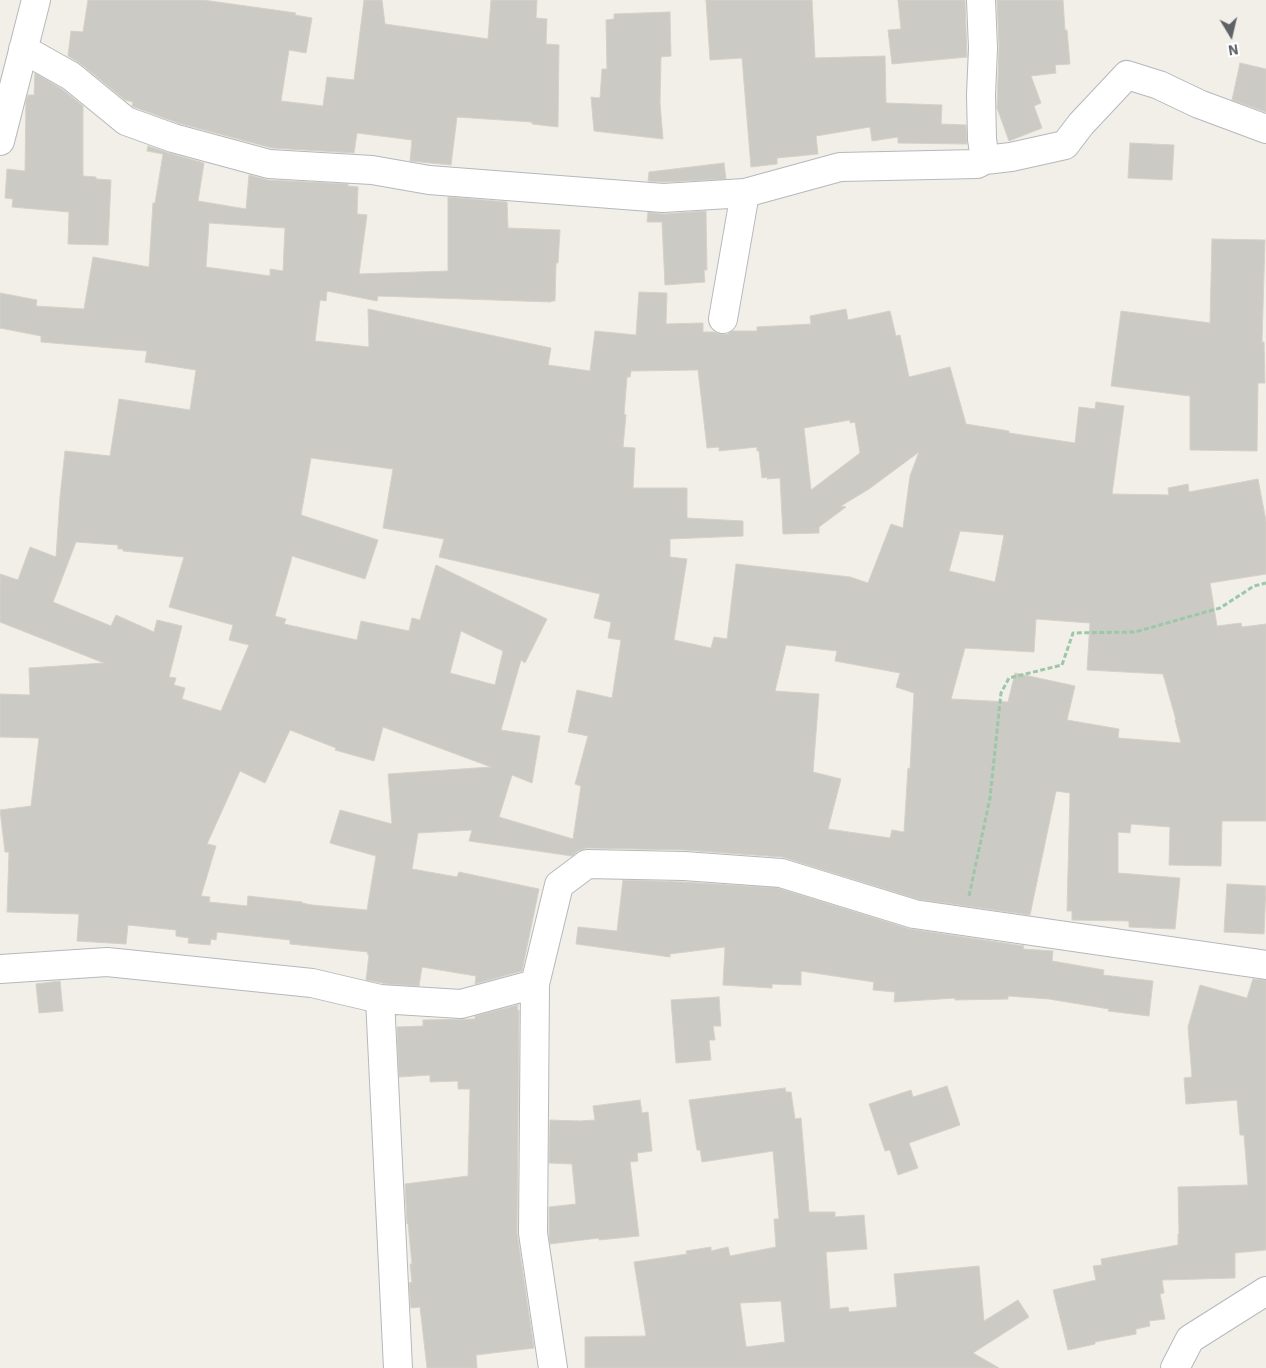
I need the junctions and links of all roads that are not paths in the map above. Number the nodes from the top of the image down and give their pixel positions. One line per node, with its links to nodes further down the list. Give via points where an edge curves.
1 (36, 0): 3 (street)
2 (981, 0): 6 (street)
3 (23, 49): 5 (street); 7 (street, via 71,76 126,121 173,138 269,164 372,170 429,180 663,198)
4 (1266, 129): 6 (street, via 1127,75 1065,145)
5 (0, 141)
6 (985, 160): 7 (street, via 977,164 840,167)
7 (745, 193): 8 (street)
8 (723, 319)
9 (1266, 965): 11 (street, via 914,914 781,872 587,864 559,885)
10 (0, 968): 12 (street, via 107,962 312,983)
11 (535, 984): 12 (street, via 461,1004); 15 (street, via 533,1234)
12 (380, 999): 14 (street)
13 (1266, 1291): 16 (street, via 1190,1339)
14 (398, 1368)
15 (553, 1368)
16 (1175, 1368)

